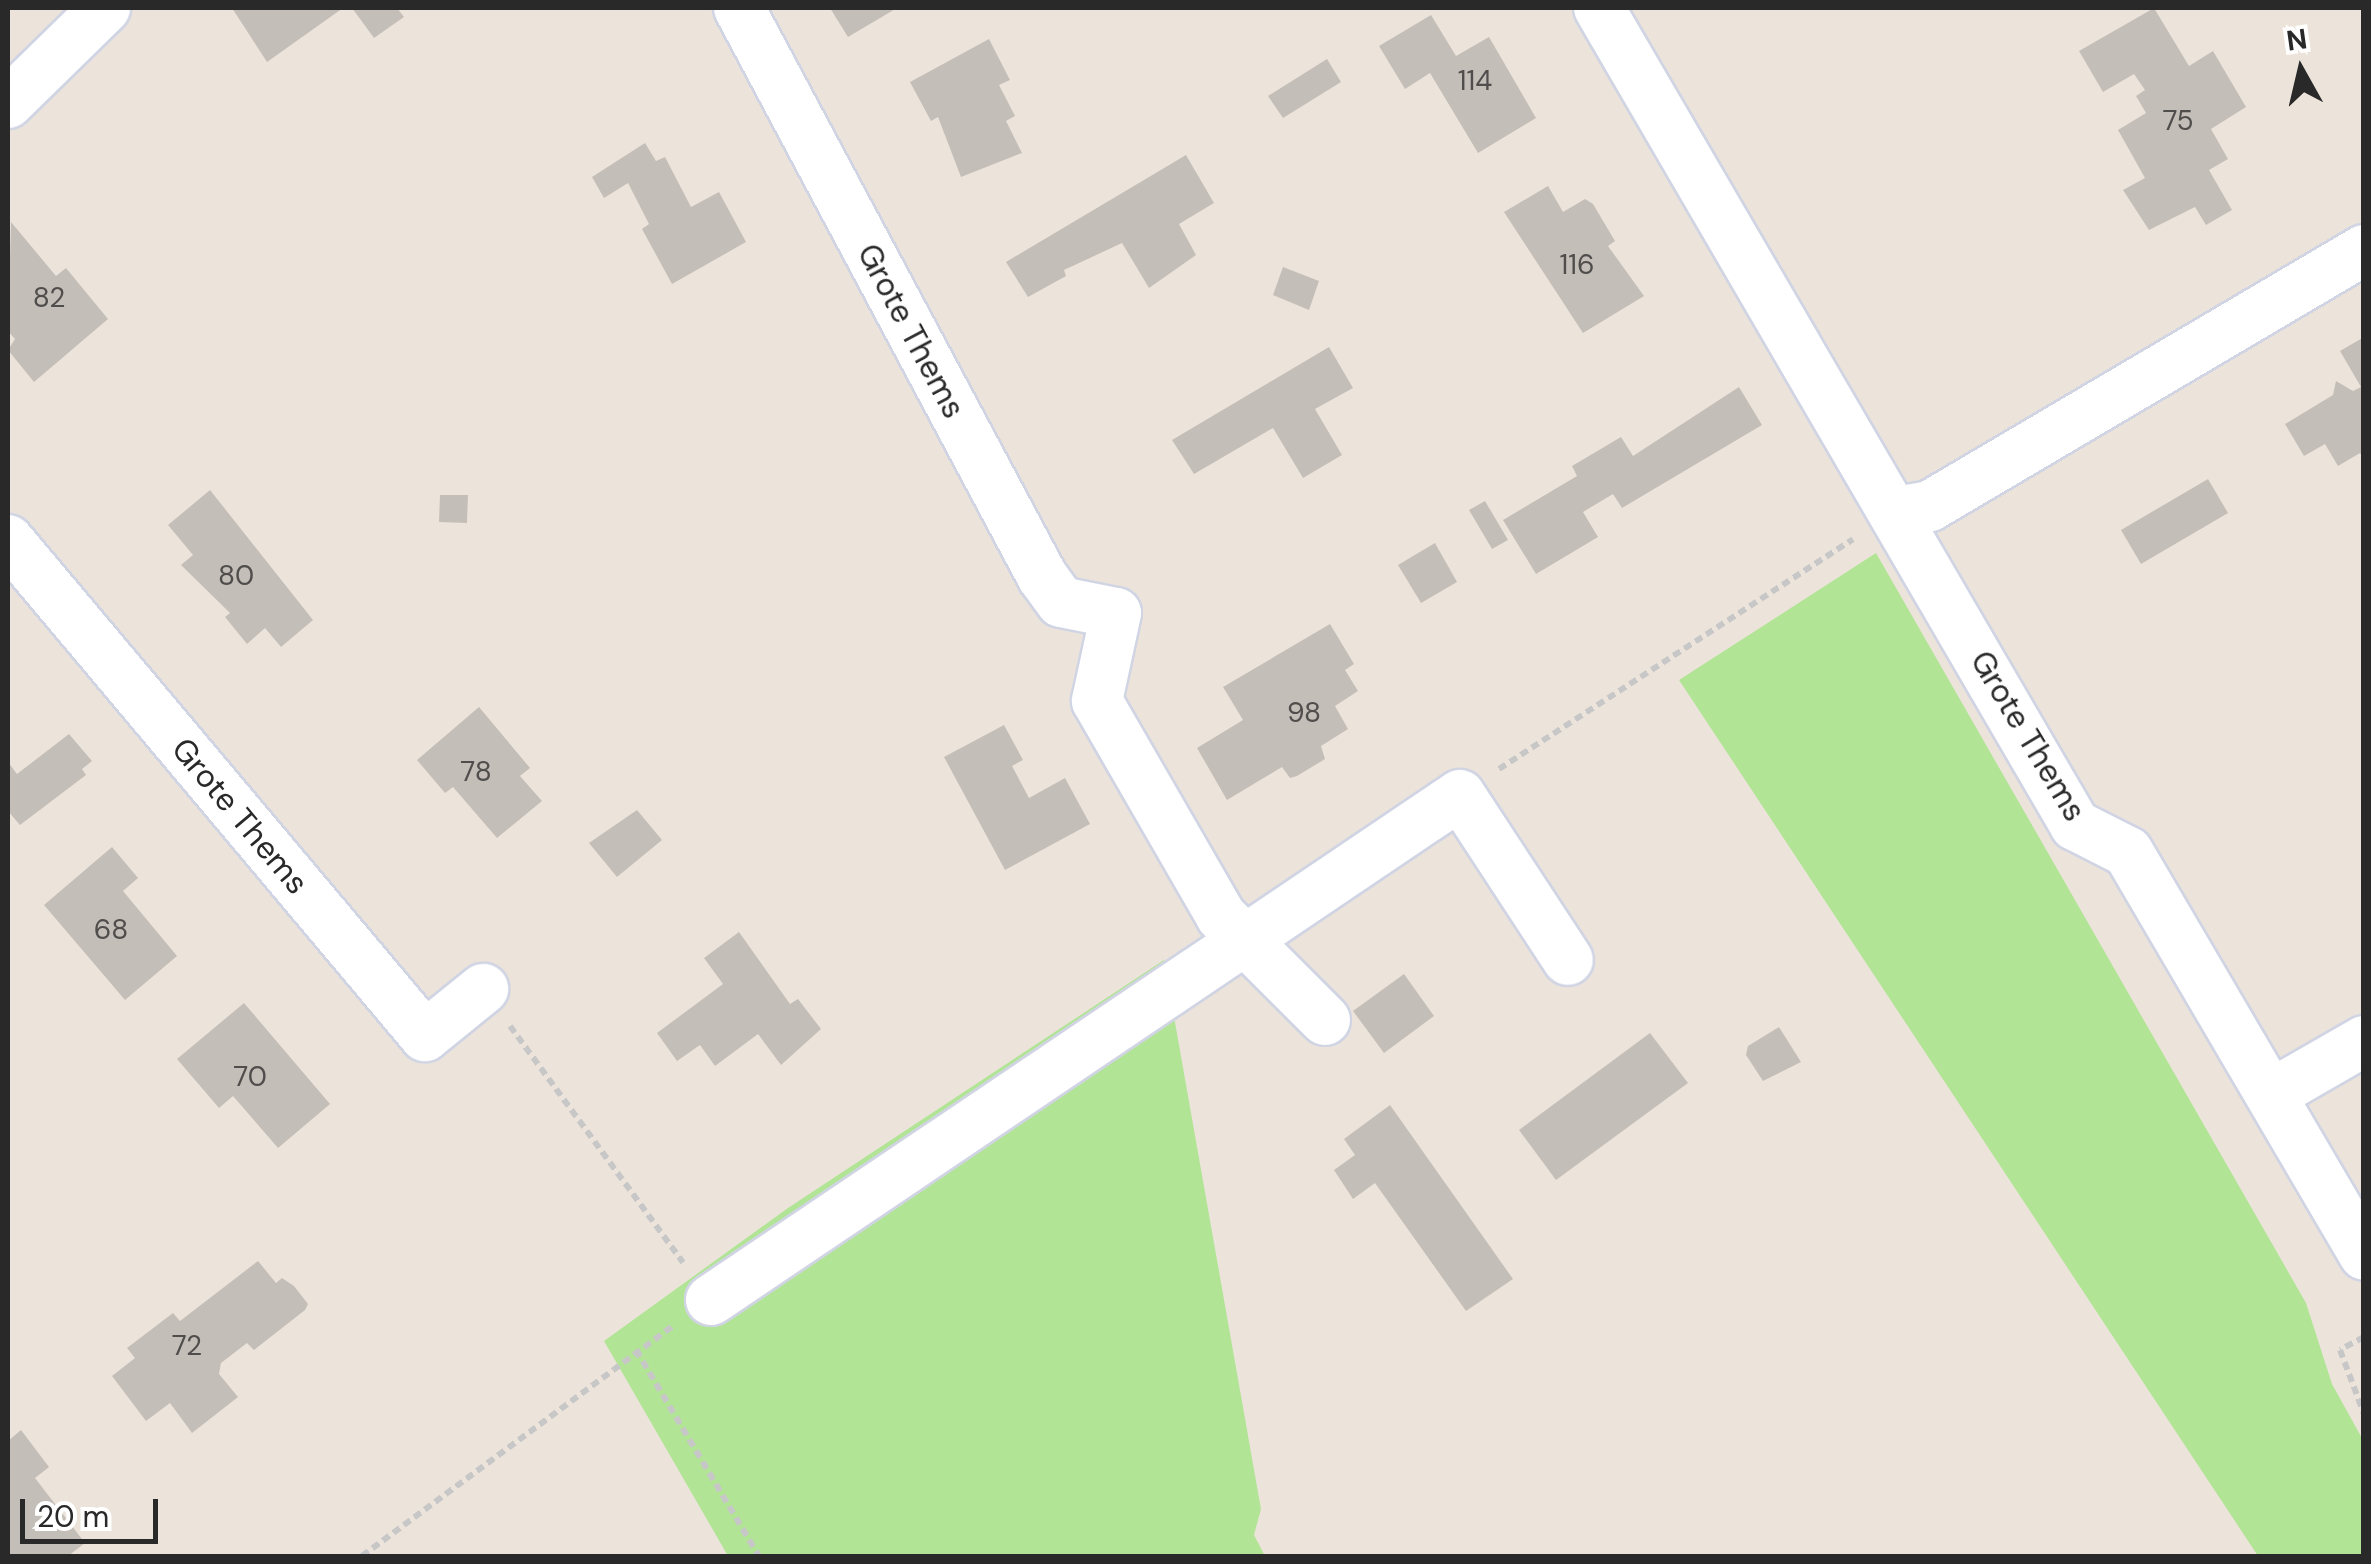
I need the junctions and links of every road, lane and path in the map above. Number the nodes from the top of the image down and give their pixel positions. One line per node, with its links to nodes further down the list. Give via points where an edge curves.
1 (105, 8): 4 (street)
2 (739, 8): 9 (street, Grote Thems, via 1042,576 1061,602 1116,613 1097,701 1221,916)
3 (1599, 8): 6 (street, Grote Thems)
4 (8, 103)
5 (2364, 250): 6 (street, via 1930,506)
6 (1896, 512): 8 (path); 14 (street, Grote Thems, via 2076,825 2128,852)
7 (8, 540): 11 (street, Grote Thems, via 426,1036)
8 (1460, 794): 9 (street); 10 (street)
9 (1248, 936): 12 (street); 16 (street)
10 (1568, 960)
11 (483, 990): 16 (path)
12 (1325, 1020)
13 (2364, 1041): 14 (street)
14 (2272, 1094): 15 (street, Grote Thems)
15 (2364, 1254)
16 (712, 1300): 18 (path)
17 (2364, 1337): 19 (path, via 2340,1350)
18 (636, 1350): 20 (path); 21 (path)
19 (2364, 1414)
20 (362, 1556)
21 (759, 1556)

